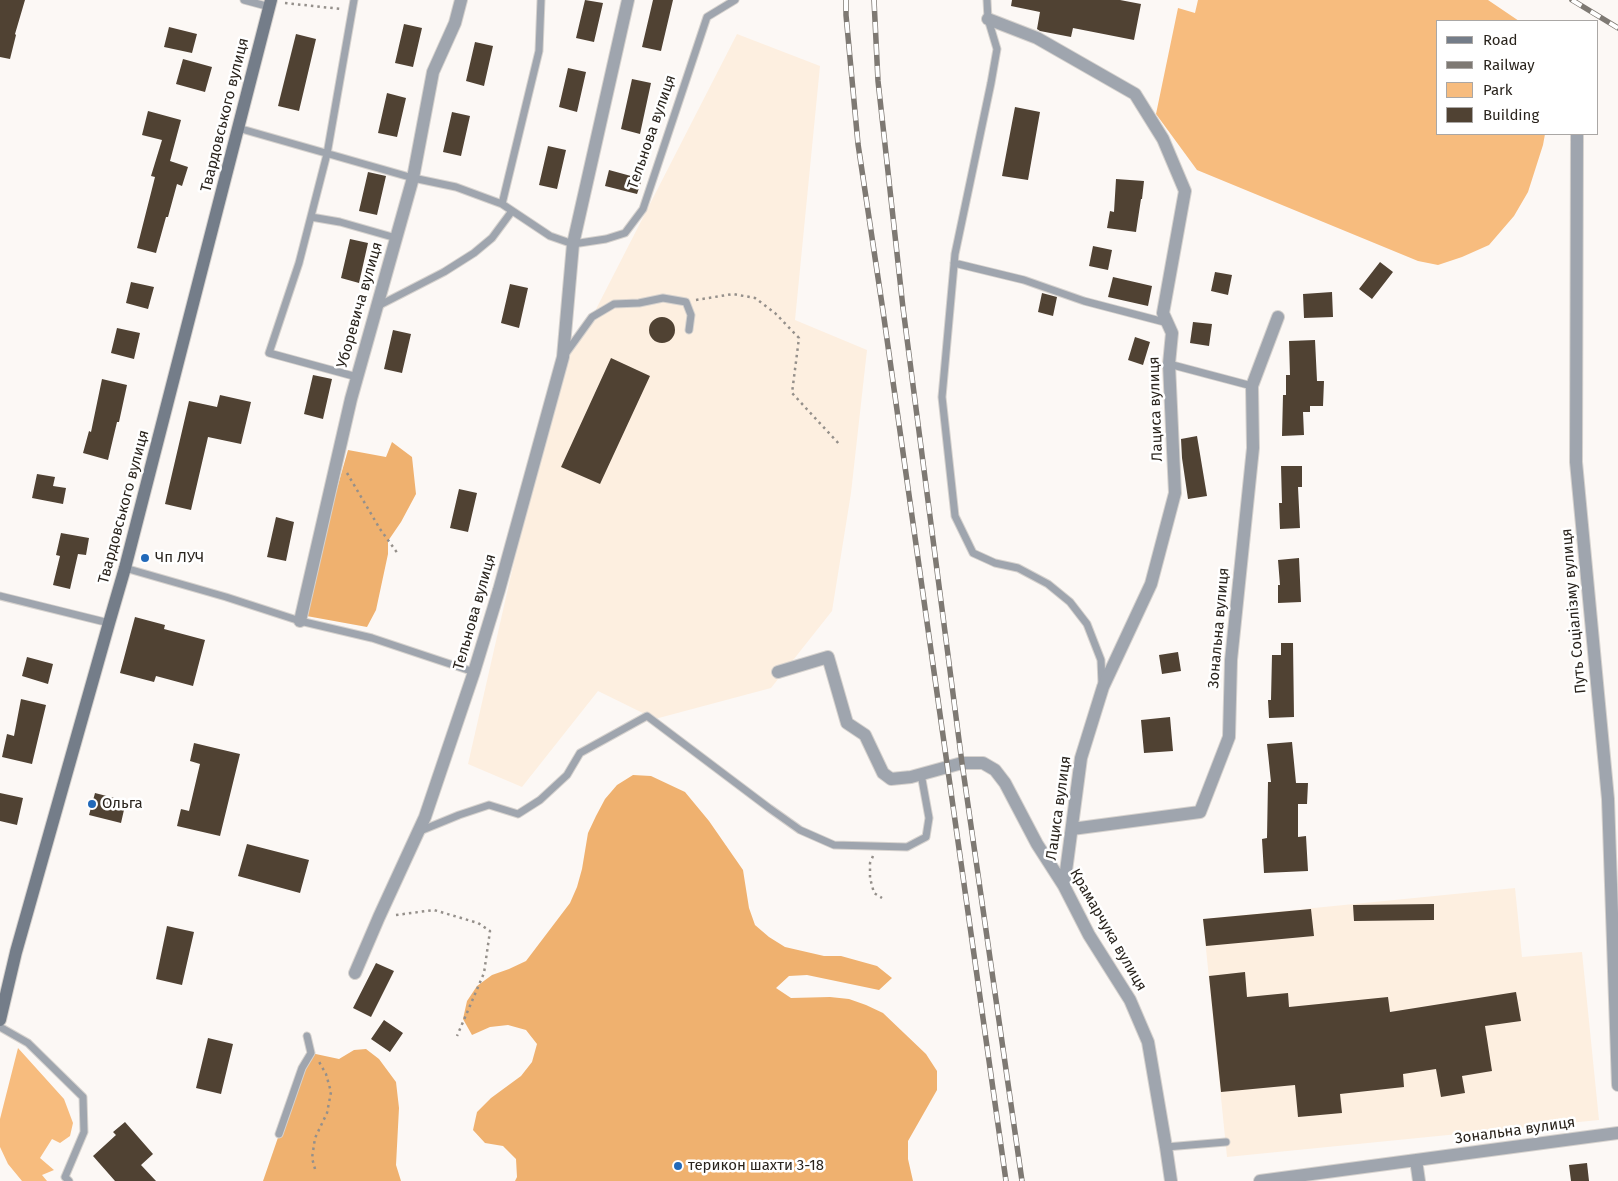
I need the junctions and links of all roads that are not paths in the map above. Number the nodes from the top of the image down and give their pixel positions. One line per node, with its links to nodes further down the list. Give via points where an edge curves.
1 (244, 0): 8 (lane)
2 (354, 0): 12 (lane)
3 (461, 0): 13 (street, Уборевича вулиця, via 455,23 433,72)
4 (541, 0): 14 (lane, via 539,50)
5 (628, 0): 18 (street, Тельнова вулиця)
6 (735, 0): 18 (lane, Тельнова вулиця, via 707,18 643,210 624,233)
7 (987, 0): 9 (lane)
8 (270, 3): 10 (main road, Твардовського вулиця)
9 (988, 19): 19 (lane, via 997,49); 22 (street, Лациса вулиця, via 1036,38 1135,94 1163,139 1185,190 1163,312)
10 (238, 128): 12 (lane); 28 (main road, Твардовського вулиця)
11 (1577, 135): 36 (street, Путь Соціалізму вулиця, via 1576,462)
12 (328, 154): 13 (lane); 16 (lane)
13 (413, 178): 14 (lane, via 456,187); 17 (street, Уборевича вулиця)
14 (502, 204): 15 (lane)
15 (512, 211): 18 (lane, via 550,236); 20 (lane, via 492,238 474,254)
16 (311, 217): 17 (lane); 26 (lane, via 269,353)
17 (396, 238): 20 (street, Уборевича вулиця)
18 (573, 244): 24 (street, Тельнова вулиця)
19 (954, 263): 22 (lane, via 1024,280 1084,301); 34 (lane, via 942,397 955,516 973,553 995,563 1018,568 1048,584 1070,602 1087,624 1100,660)
20 (376, 308): 26 (street, Уборевича вулиця)
21 (1278, 317): 27 (street, Зональна вулиця)
22 (1168, 323): 25 (street, Лациса вулиця, via 1172,333)
23 (689, 330): 24 (lane, via 691,315 686,302 663,298 614,304 592,317)
24 (563, 357): 32 (street, Тельнова вулиця)
25 (1169, 364): 27 (lane); 34 (street, Лациса вулиця, via 1175,493 1151,584)
26 (357, 377): 30 (street, Уборевича вулиця)
27 (1252, 386): 37 (street, Зональна вулиця, via 1253,448 1231,660 1229,737 1200,812)
28 (126, 568): 30 (lane); 31 (main road, Твардовського вулиця)
29 (0, 596): 31 (lane)
30 (300, 621): 32 (lane, via 372,638)
31 (109, 623): 41 (main road, Твардовського вулиця, via 16,952)
32 (474, 672): 38 (street, Тельнова вулиця)
33 (778, 672): 35 (street, Крамарчука вулиця, via 828,656 847,723 865,735 883,773 891,779)
34 (1103, 687): 37 (street, Лациса вулиця, via 1081,758)
35 (921, 774): 38 (lane, via 929,818 926,837 907,847 834,845 800,830 647,716 580,753 567,775 540,800 518,814 489,805); 39 (street, Крамарчука вулиця, via 962,763 983,763 995,770 1006,783 1037,844)
36 (1613, 799): 44 (street, Путь Соціалізму вулиця)
37 (1072, 829): 39 (street, Лациса вулиця)
38 (419, 831): 40 (street, Тельнова вулиця)
39 (1064, 886): 48 (street, Крамарчука вулиця, via 1089,935 1130,1000 1148,1042)
40 (355, 974)
41 (0, 1020)
42 (0, 1027): 50 (lane, via 28,1043 82,1097 84,1132 65,1177)
43 (307, 1036): 46 (lane, via 311,1053 302,1068)
44 (1618, 1085)
45 (1618, 1133): 49 (street, Зональна вулиця)
46 (279, 1134)
47 (1226, 1142): 48 (lane)
48 (1166, 1147): 51 (street, Крамарчука вулиця)
49 (1416, 1160): 52 (street, Зональна вулиця); 53 (street)
50 (69, 1181)
51 (1171, 1181)
52 (1260, 1181)
53 (1419, 1181)

